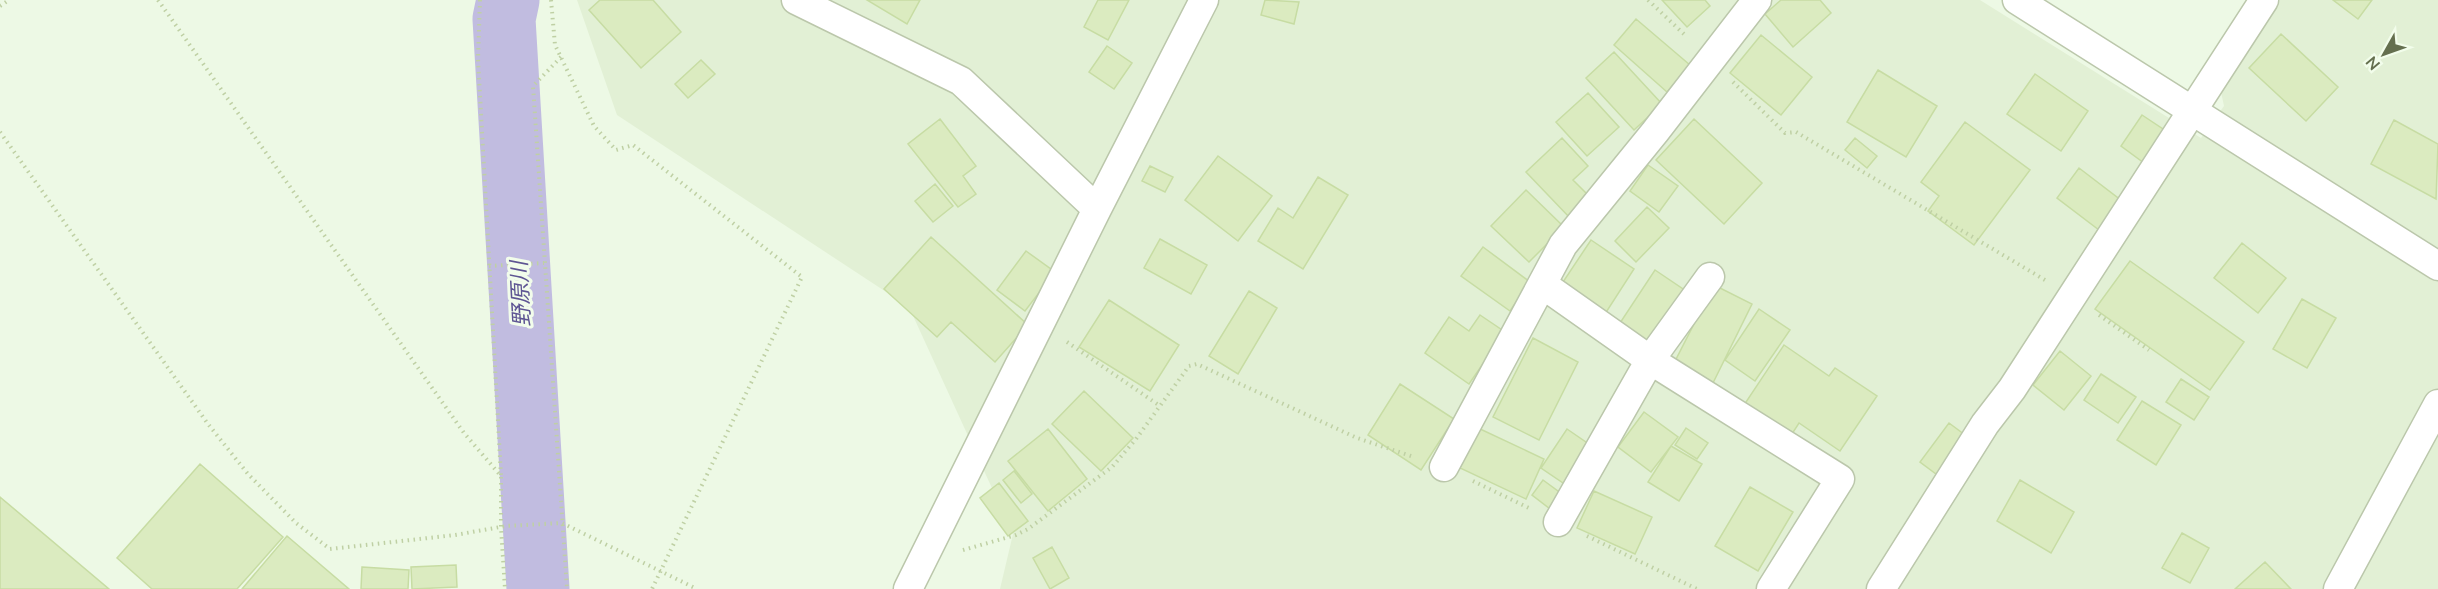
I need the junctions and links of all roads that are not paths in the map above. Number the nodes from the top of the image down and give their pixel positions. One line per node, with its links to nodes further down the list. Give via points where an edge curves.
1 (796, 0): 7 (street, via 961,81)
2 (1204, 0): 7 (street)
3 (1757, 0): 10 (street, via 1563,245)
4 (2017, 0): 6 (street)
5 (2264, 0): 6 (street)
6 (2192, 112): 8 (street); 17 (street)
7 (1097, 209): 15 (street)
8 (2438, 266)
9 (1710, 277): 11 (street)
10 (1542, 284): 11 (street); 13 (street)
11 (1650, 360): 14 (street); 16 (street, via 1840,479)
12 (2438, 404): 18 (street)
13 (1444, 467)
14 (1558, 522)
15 (908, 589)
16 (1771, 589)
17 (1881, 589)
18 (2338, 589)

